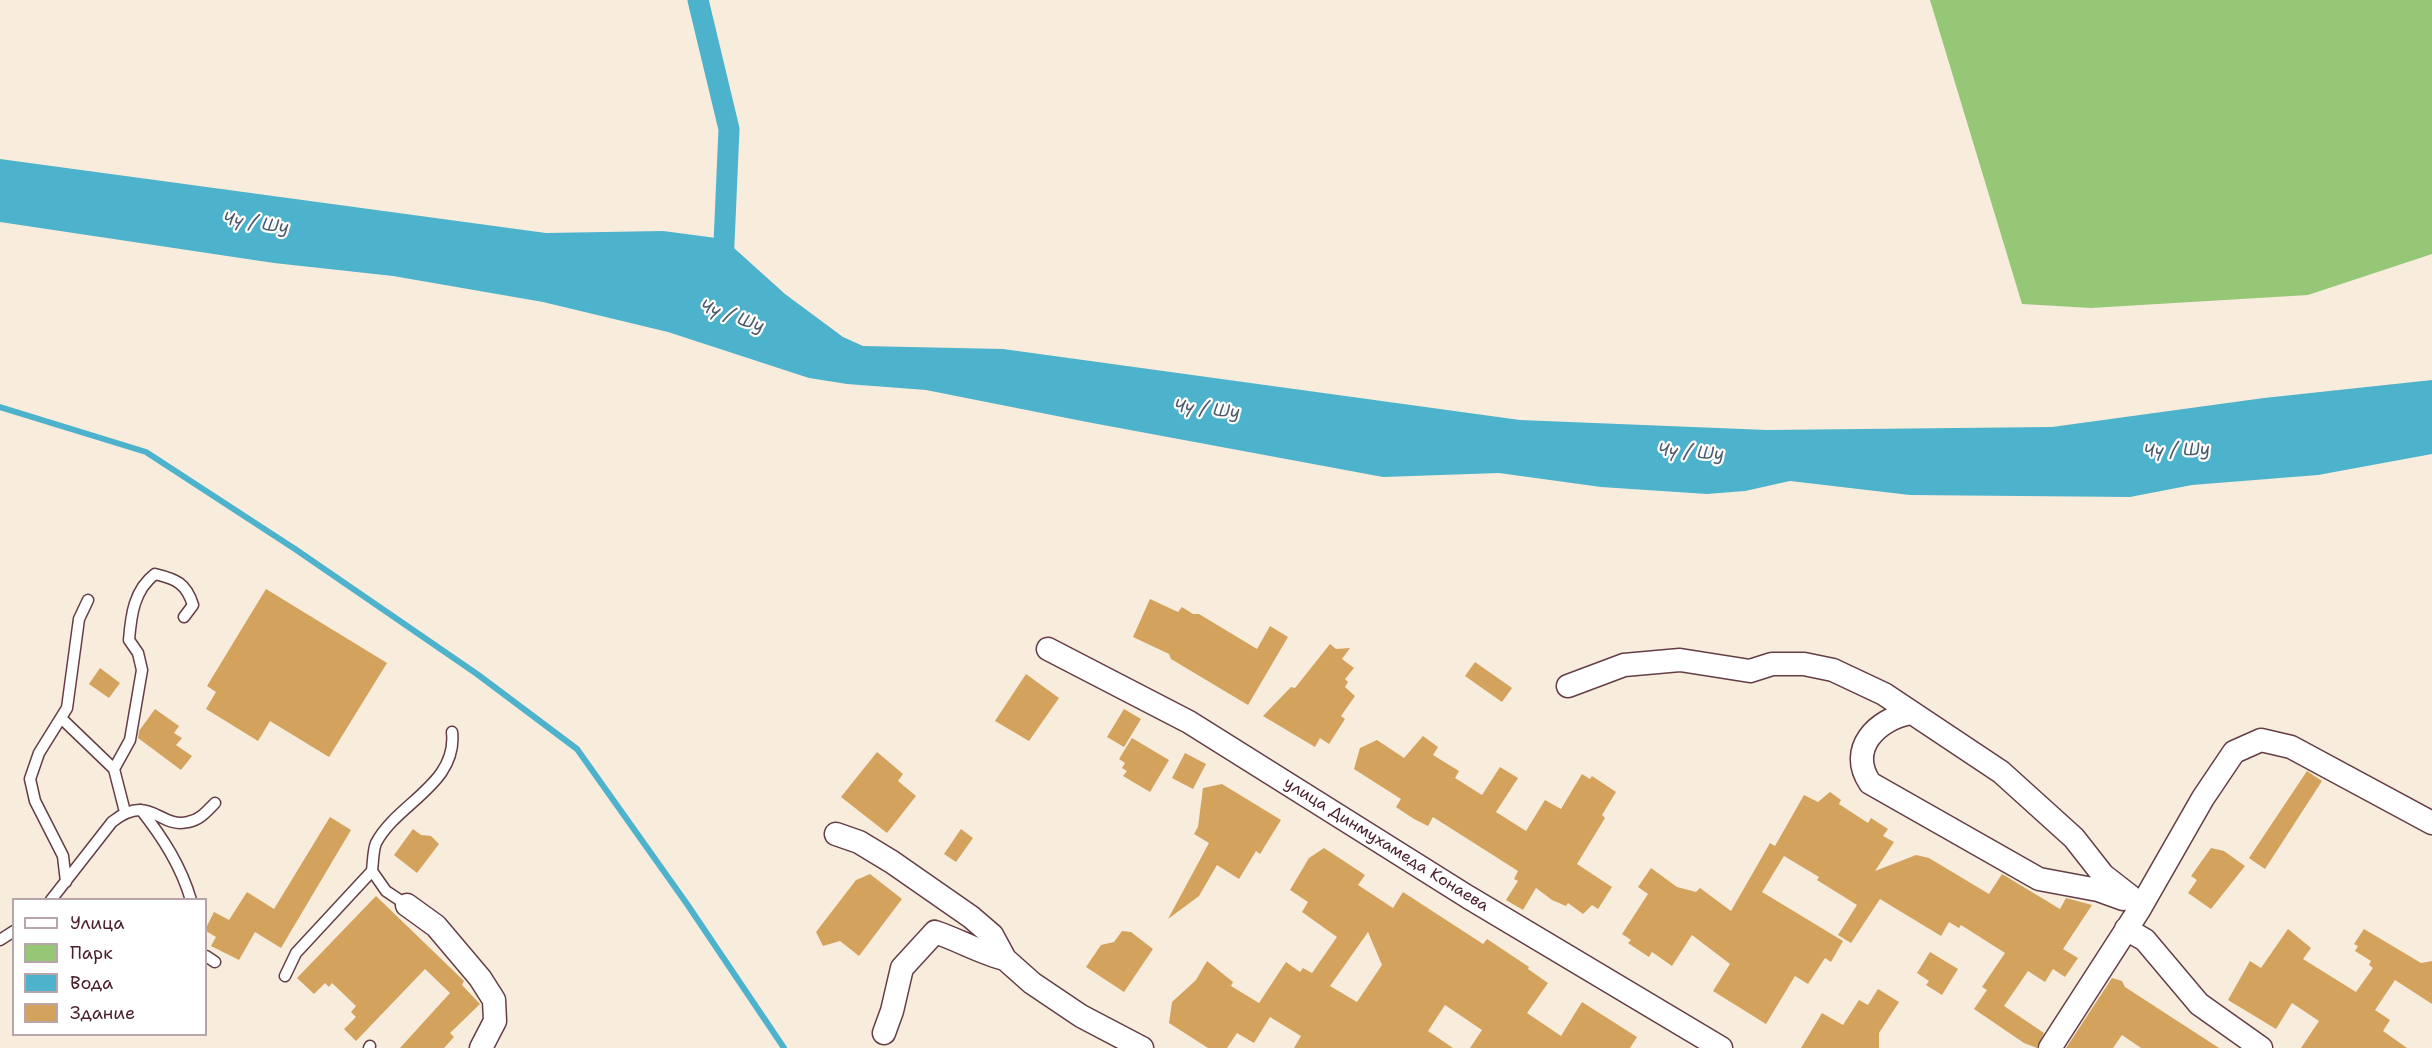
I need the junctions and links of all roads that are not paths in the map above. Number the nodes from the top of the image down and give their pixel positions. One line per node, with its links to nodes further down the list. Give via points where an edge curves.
1 (88, 600): 6 (lane, via 79,619 67,708)
2 (184, 617): 8 (lane, via 194,605 179,580 155,574 141,585 130,618 129,640 138,653 142,670 130,740)
3 (1048, 649): 26 (street, улица Динмухамеда Конаева, via 1189,722 1468,897)
4 (1568, 686): 5 (street, via 1624,665 1680,660 1750,671 1772,664 1804,664 1860,681)
5 (1911, 713): 19 (street, via 2001,772 2074,838 2103,875 2130,896); 19 (street, via 1894,716 1872,734 1861,758 1870,783 2039,879 2118,896)
6 (61, 718): 8 (lane); 15 (lane, via 39,753 30,779 35,801 63,856)
7 (452, 732): 14 (lane, via 454,747 445,768 376,844)
8 (114, 769): 11 (lane)
9 (215, 803): 10 (lane, via 201,817 186,823)
10 (141, 810): 11 (lane); 17 (lane, via 165,840)
11 (125, 812): 15 (lane, via 112,822)
12 (2432, 823): 19 (street, via 2291,747 2261,740 2235,752 2203,798)
13 (836, 834): 21 (street, via 859,842 892,862 972,917 992,935)
14 (372, 871): 18 (lane, via 386,891); 22 (lane, via 296,953)
15 (66, 882): 16 (lane)
16 (53, 898)
17 (190, 898)
18 (407, 905): 24 (street, via 436,926 494,1000 495,1021)
19 (2139, 910): 20 (street)
20 (2126, 928): 27 (street); 28 (street, via 2145,940 2199,1004)
21 (1005, 959): 23 (street, via 935,933 902,968); 25 (street, via 1081,1016)
22 (285, 976)
23 (884, 1033)
24 (481, 1048)
25 (1142, 1048)
26 (1721, 1048)
27 (2050, 1048)
28 (2261, 1048)

